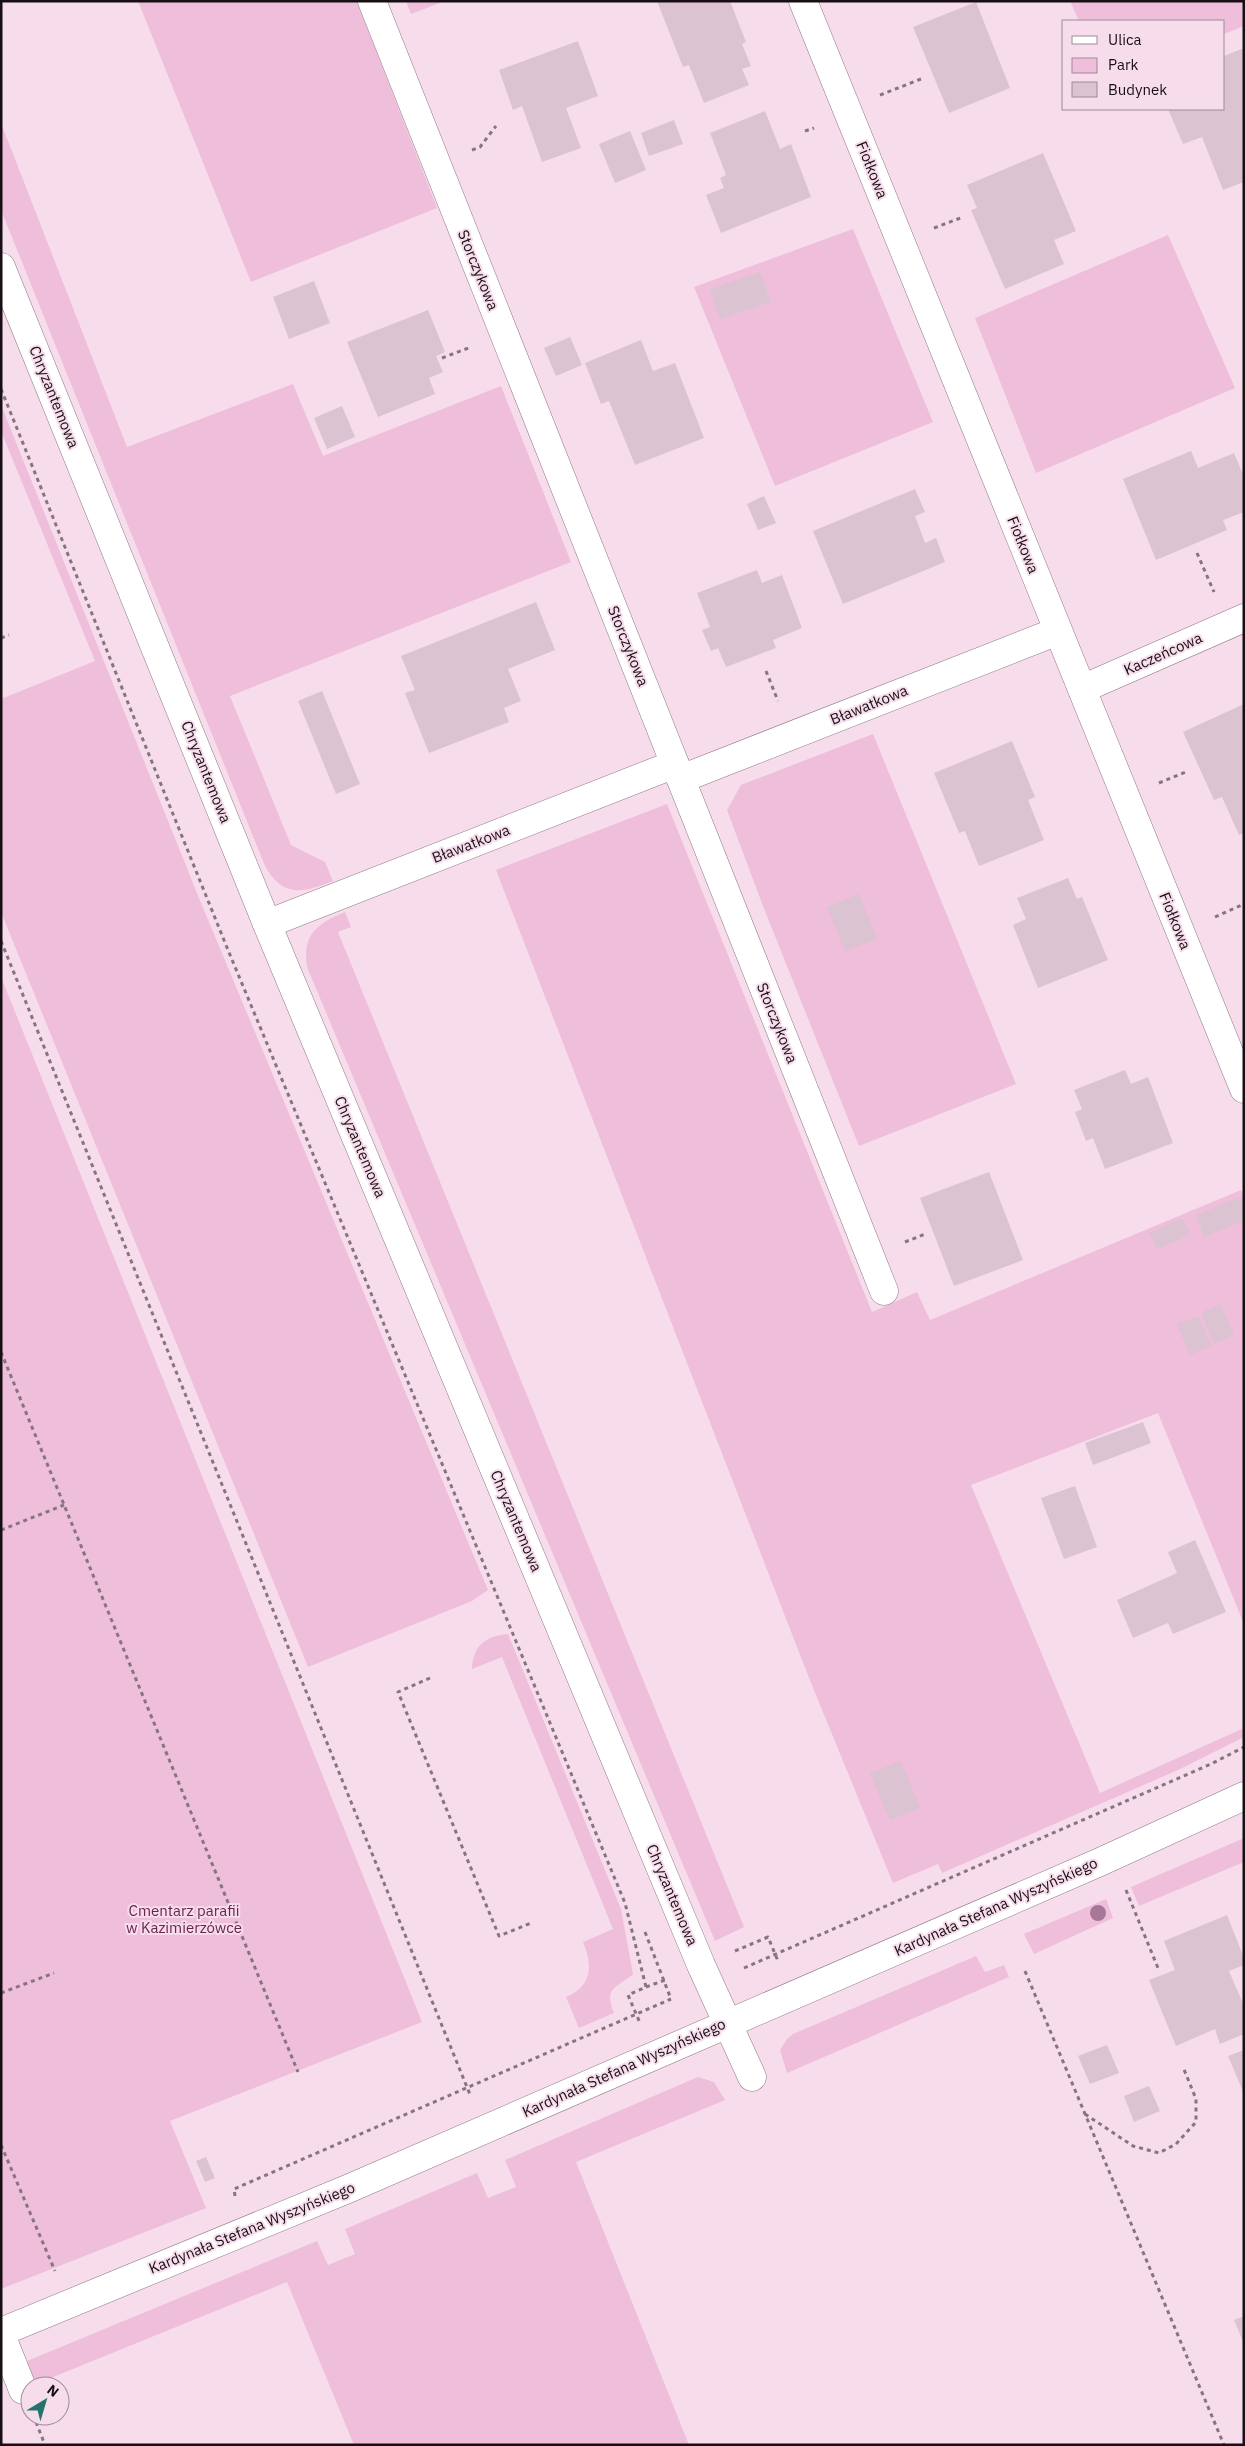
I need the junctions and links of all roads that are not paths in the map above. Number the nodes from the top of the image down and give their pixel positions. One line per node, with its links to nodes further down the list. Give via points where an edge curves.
1 (372, 1): 7 (street, Storczykowa)
2 (803, 1): 5 (street, Fiołkowa)
3 (1, 267): 8 (street, Chryzantemowa)
4 (1244, 618): 6 (street, Kaczeńcowa)
5 (1058, 631): 6 (street, Fiołkowa); 7 (street, Bławatkowa)
6 (1082, 689): 9 (street, Fiołkowa)
7 (678, 772): 8 (street, Bławatkowa); 10 (street, Storczykowa)
8 (267, 924): 12 (street, Chryzantemowa)
9 (1244, 1089)
10 (884, 1291)
11 (1244, 1796): 12 (street, Kardynała Stefana Wyszyńskiego)
12 (727, 2024): 13 (street, Chryzantemowa); 14 (street, Kardynała Stefana Wyszyńskiego, via 350,2188)
13 (752, 2077)
14 (1, 2333): 15 (street)
15 (20, 2382)

